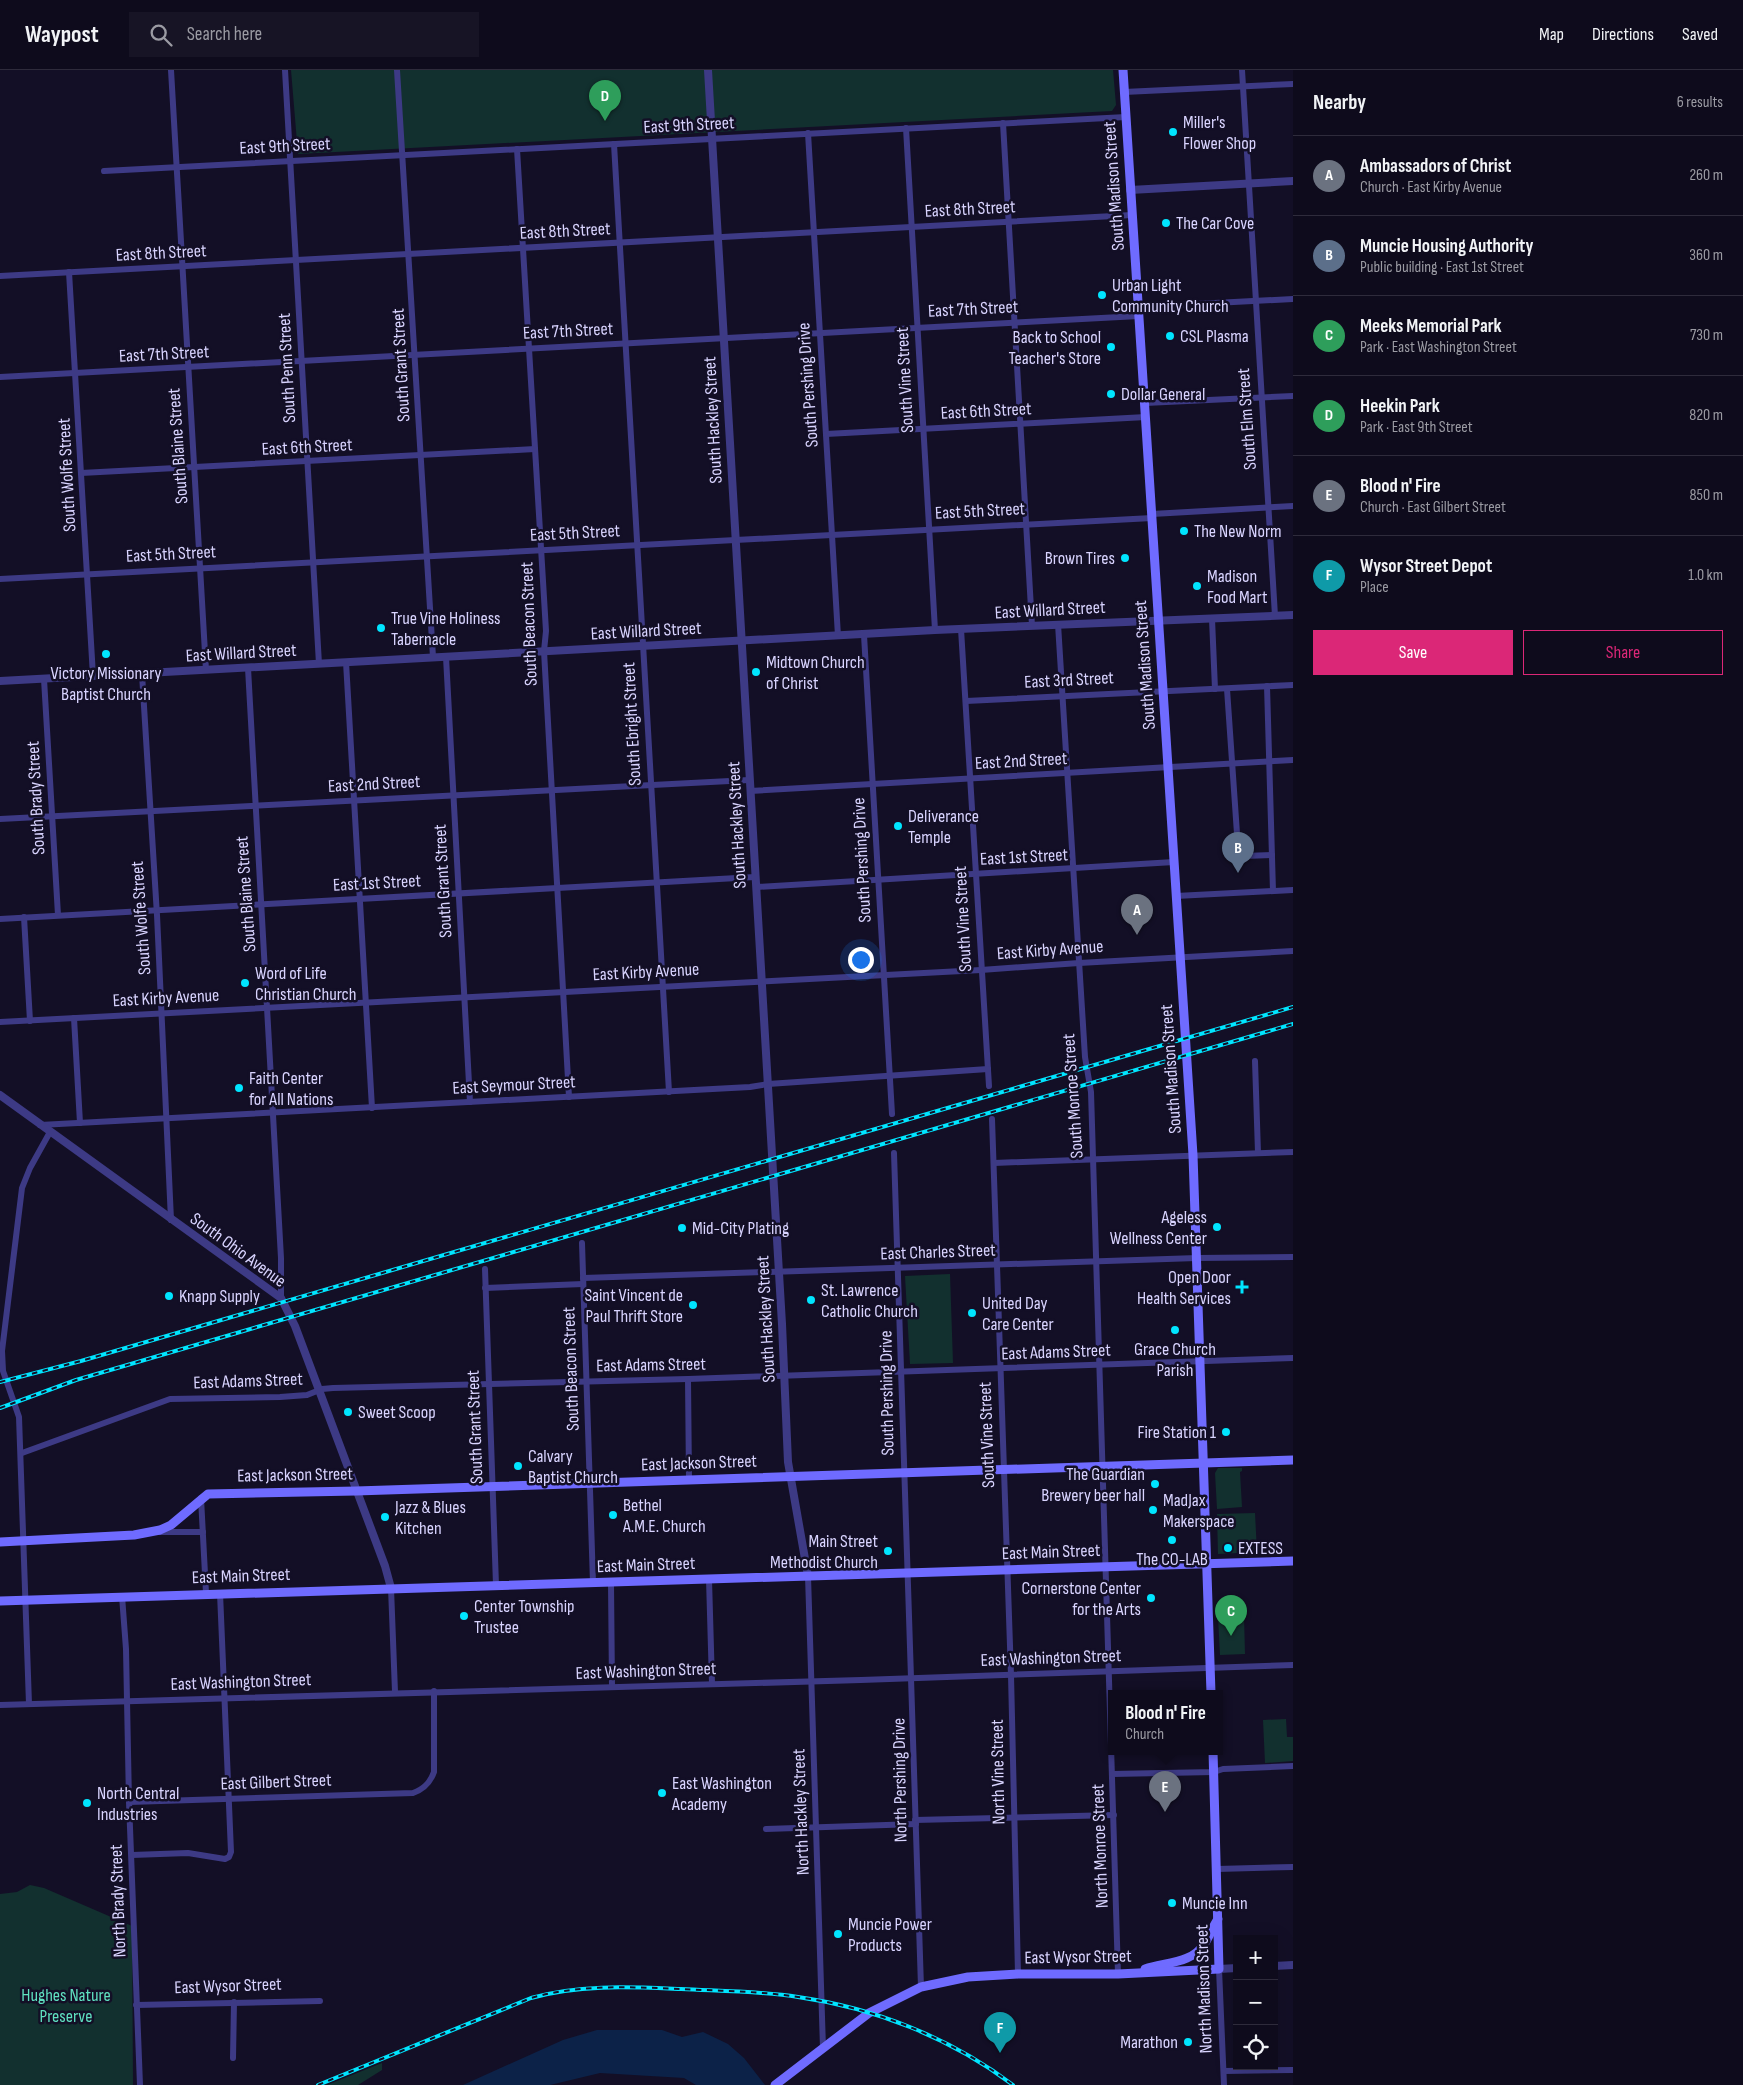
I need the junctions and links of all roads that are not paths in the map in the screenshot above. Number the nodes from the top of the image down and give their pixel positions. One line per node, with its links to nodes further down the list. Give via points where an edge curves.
1 (171, 70): 19 (street, South Blaine Street)
2 (285, 70): 18 (street, South Penn Street)
3 (397, 70): 17 (street, South Grant Street)
4 (708, 70): 14 (street, South Hackley Street)
5 (1123, 70): 9 (main road, South Madison Street)
6 (1242, 70): 8 (street, South Elm Street)
7 (1293, 84): 8 (street)
8 (1242, 87): 9 (street); 22 (street, South Elm Street)
9 (1124, 92): 10 (main road, South Madison Street)
10 (1126, 117): 11 (street, East 9th Street); 23 (main road, South Madison Street)
11 (1003, 123): 12 (street, East 9th Street); 25 (street)
12 (906, 128): 13 (street, East 9th Street); 26 (street, South Vine Street)
13 (808, 133): 14 (street, East 9th Street); 27 (street, South Pershing Drive)
14 (711, 138): 15 (street, East 9th Street); 28 (street, South Hackley Street)
15 (614, 144): 16 (street, East 9th Street); 29 (street, South Ebright Street)
16 (517, 149): 17 (street, East 9th Street); 30 (street, South Beacon Street)
17 (403, 155): 18 (street, East 9th Street); 31 (street, South Grant Street)
18 (290, 161): 19 (street, East 9th Street); 32 (street, South Penn Street)
19 (177, 167): 20 (street, East 9th Street); 33 (street, South Blaine Street)
20 (104, 171)
21 (1293, 181): 22 (street)
22 (1248, 184): 23 (street); 37 (street, South Elm Street)
23 (1130, 190): 24 (main road, South Madison Street)
24 (1132, 215): 25 (street, East 8th Street); 38 (main road, South Madison Street)
25 (1008, 222): 26 (street, East 8th Street); 39 (street)
26 (912, 227): 27 (street, East 8th Street); 40 (street, South Vine Street)
27 (813, 233): 28 (street, East 8th Street); 41 (street, South Pershing Drive)
28 (717, 238): 29 (street, East 8th Street); 42 (street, South Hackley Street)
29 (620, 243): 30 (street, East 8th Street); 43 (street, South Ebright Street)
30 (522, 248): 31 (street, East 8th Street); 44 (street, South Beacon Street)
31 (409, 254): 32 (street, East 8th Street); 45 (street, South Grant Street)
32 (296, 261): 33 (street, East 8th Street); 46 (street, South Penn Street)
33 (183, 266): 34 (street, East 8th Street); 47 (street, South Blaine Street)
34 (69, 272): 35 (street, East 8th Street); 48 (street, South Wolfe Street)
35 (0, 276)
36 (1293, 299): 37 (street, East 7th Street)
37 (1255, 301): 38 (street, East 7th Street); 51 (street, South Elm Street)
38 (1138, 312): 39 (street, East 7th Street); 52 (main road, South Madison Street)
39 (1014, 322): 40 (street, East 7th Street); 54 (street)
40 (917, 328): 41 (street, East 7th Street); 55 (street, South Vine Street)
41 (820, 333): 42 (street, East 7th Street); 56 (street, South Pershing Drive)
42 (723, 338): 43 (street, East 7th Street); 68 (street, South Hackley Street)
43 (626, 343): 44 (street, East 7th Street); 69 (street, South Ebright Street)
44 (528, 348): 45 (street, East 7th Street); 57 (street, South Beacon Street)
45 (415, 355): 46 (street, East 7th Street); 58 (street, South Grant Street)
46 (301, 361): 47 (street, East 7th Street); 59 (street, South Penn Street)
47 (188, 367): 48 (street, East 7th Street); 60 (street, South Blaine Street)
48 (75, 374): 49 (street, East 7th Street); 61 (street, South Wolfe Street)
49 (0, 377)
50 (1293, 396): 51 (street)
51 (1261, 398): 52 (street); 63 (street, South Elm Street)
52 (1145, 404): 53 (main road, South Madison Street)
53 (1146, 417): 54 (street, East 6th Street); 64 (main road, South Madison Street)
54 (1020, 424): 55 (street, East 6th Street); 65 (street)
55 (923, 428): 56 (street, East 6th Street); 66 (street, South Vine Street)
56 (826, 434): 67 (street, South Pershing Drive)
57 (535, 449): 58 (street, East 6th Street); 70 (street, South Beacon Street)
58 (421, 456): 59 (street, East 6th Street); 71 (street, South Grant Street)
59 (308, 462): 60 (street, East 6th Street); 72 (street, South Penn Street)
60 (195, 468): 61 (street, East 6th Street); 73 (street, South Blaine Street)
61 (81, 473): 74 (street, South Wolfe Street)
62 (1293, 506): 63 (street, East 5th Street)
63 (1268, 507): 64 (street, East 5th Street); 77 (street, South Elm Street)
64 (1152, 516): 65 (street, East 5th Street); 79 (main road, South Madison Street)
65 (1026, 523): 66 (street, East 5th Street); 81 (street)
66 (930, 528): 67 (street, East 5th Street); 83 (street, South Vine Street)
67 (832, 534): 68 (street, East 5th Street); 85 (street, South Pershing Drive)
68 (735, 539): 69 (street, East 5th Street); 86 (street, South Hackley Street)
69 (638, 544): 70 (street, East 5th Street); 87 (street, South Ebright Street)
70 (541, 550): 71 (street, East 5th Street); 88 (street, South Beacon Street, via 546,631)
71 (427, 556): 72 (street, East 5th Street); 90 (street, South Grant Street)
72 (313, 562): 73 (street, East 5th Street); 92 (street, South Penn Street)
73 (200, 568): 74 (street, East 5th Street); 94 (street, South Blaine Street)
74 (88, 574): 75 (street, East 5th Street); 96 (street, South Wolfe Street)
75 (0, 579)
76 (1293, 615): 77 (street, East Willard Street)
77 (1275, 616): 78 (street, East Willard Street)
78 (1212, 619): 79 (street, East Willard Street); 102 (street)
79 (1159, 621): 80 (street, East Willard Street); 103 (main road, South Madison Street)
80 (1058, 624): 81 (street, East Willard Street); 104 (street, South Monroe Street)
81 (1032, 626): 82 (street, East Willard Street)
82 (961, 629): 83 (street, East Willard Street); 105 (street, South Vine Street)
83 (935, 630): 84 (street, East Willard Street)
84 (864, 634): 85 (street, East Willard Street); 113 (street, South Pershing Drive)
85 (838, 636): 86 (street, East Willard Street)
86 (741, 641): 87 (street, East Willard Street); 112 (street, South Hackley Street)
87 (643, 646): 88 (street, East Willard Street); 114 (street, South Ebright Street)
88 (544, 651): 89 (street, East Willard Street); 115 (street, South Beacon Street)
89 (446, 657): 90 (street, East Willard Street); 117 (street, South Grant Street)
90 (433, 658): 91 (street, East Willard Street)
91 (346, 662): 92 (street, East Willard Street); 118 (street)
92 (319, 664): 93 (street, East Willard Street)
93 (248, 668): 94 (street, East Willard Street); 119 (street, South Blaine Street)
94 (206, 670): 95 (street, East Willard Street)
95 (142, 674): 96 (street, East Willard Street); 120 (street, South Wolfe Street)
96 (93, 676): 97 (street, East Willard Street)
97 (44, 679): 98 (street, East Willard Street); 121 (street, South Brady Street)
98 (0, 681)
99 (1293, 685): 100 (street, East 3rd Street)
100 (1267, 686): 101 (street, East 3rd Street); 107 (street)
101 (1227, 688): 102 (street, East 3rd Street); 108 (street)
102 (1215, 689): 103 (street, East 3rd Street)
103 (1163, 691): 104 (street, East 3rd Street); 109 (main road, South Madison Street)
104 (1062, 695): 105 (street, East 3rd Street); 110 (street, South Monroe Street)
105 (966, 701): 111 (street, South Vine Street)
106 (1293, 760): 107 (street, East 2nd Street)
107 (1269, 761): 108 (street, East 2nd Street); 123 (street)
108 (1232, 763): 109 (street, East 2nd Street); 123 (street, via 1239,852 1244,856)
109 (1168, 766): 110 (street, East 2nd Street); 124 (main road, South Madison Street)
110 (1066, 773): 111 (street, East 2nd Street); 125 (street, South Monroe Street)
111 (970, 778): 113 (street, East 2nd Street); 126 (street, South Vine Street)
112 (749, 780): 114 (street, East 2nd Street); 116 (street, South Hackley Street)
113 (873, 784): 116 (street, East 2nd Street); 128 (street, South Pershing Drive)
114 (651, 785): 115 (street, East 2nd Street); 129 (street, South Ebright Street)
115 (552, 790): 117 (street, East 2nd Street); 131 (street, South Beacon Street)
116 (750, 791): 127 (street, South Hackley Street)
117 (453, 796): 118 (street, East 2nd Street); 134 (street, South Grant Street)
118 (354, 801): 119 (street, East 2nd Street); 136 (street)
119 (255, 806): 120 (street, East 2nd Street); 137 (street, South Blaine Street)
120 (150, 811): 121 (street, East 2nd Street); 138 (street, South Wolfe Street)
121 (52, 816): 122 (street, East 2nd Street); 139 (street, South Brady Street)
122 (0, 819)
123 (1272, 855): 133 (street)
124 (1174, 862): 125 (street, East 1st Street); 135 (main road, South Madison Street)
125 (1073, 869): 126 (street, East 1st Street); 144 (street, South Monroe Street)
126 (976, 874): 128 (street, East 1st Street); 145 (street, South Vine Street)
127 (755, 877): 129 (street, East 1st Street); 130 (street, South Hackley Street)
128 (879, 880): 130 (street, East 1st Street); 146 (street, South Pershing Drive)
129 (656, 882): 131 (street, East 1st Street); 148 (street, South Ebright Street)
130 (756, 887): 147 (street, South Hackley Street)
131 (558, 888): 134 (street, East 1st Street); 149 (street, South Beacon Street)
132 (1293, 890): 133 (street)
133 (1273, 891): 135 (street)
134 (459, 893): 136 (street, East 1st Street); 150 (street, South Grant Street)
135 (1176, 896): 143 (main road, South Madison Street)
136 (359, 899): 137 (street, East 1st Street); 151 (street)
137 (261, 904): 138 (street, East 1st Street); 152 (street, South Blaine Street)
138 (156, 910): 139 (street, East 1st Street); 153 (street, South Wolfe Street)
139 (58, 915): 140 (street, East 1st Street)
140 (24, 917): 141 (street, East 1st Street); 155 (street)
141 (0, 919)
142 (1293, 951): 143 (street, East Kirby Avenue)
143 (1180, 957): 144 (street, East Kirby Avenue); 177 (main road, South Madison Street)
144 (1079, 963): 145 (street, East Kirby Avenue); 178 (street, South Monroe Street, via 1085,1057 1091,1092)
145 (981, 970): 146 (street, East Kirby Avenue); 158 (street, South Vine Street)
146 (884, 975): 147 (street, East Kirby Avenue); 159 (street, South Pershing Drive)
147 (761, 981): 148 (street, East Kirby Avenue); 160 (street, South Hackley Street)
148 (662, 986): 149 (street, East Kirby Avenue); 162 (street, South Ebright Street)
149 (563, 992): 150 (street, East Kirby Avenue); 164 (street, South Beacon Street)
150 (465, 997): 151 (street, East Kirby Avenue); 165 (street, South Grant Street)
151 (366, 1003): 152 (street, East Kirby Avenue); 166 (street)
152 (268, 1008): 153 (street, East Kirby Avenue); 167 (street, South Blaine Street)
153 (162, 1014): 154 (street, East Kirby Avenue); 169 (street, South Wolfe Street)
154 (74, 1018): 155 (street, East Kirby Avenue); 171 (street)
155 (30, 1021): 156 (street, East Kirby Avenue)
156 (0, 1022)
157 (1255, 1061): 176 (street)
158 (988, 1069): 159 (street, East Seymour Street); 161 (street, South Vine Street)
159 (891, 1076): 160 (street, East Seymour Street); 168 (street, South Pershing Drive)
160 (768, 1084): 162 (street, East Seymour Street); 188 (street, South Hackley Street)
161 (990, 1086)
162 (669, 1092): 164 (street, East Seymour Street)
163 (0, 1095): 172 (street, South Ohio Avenue)
164 (569, 1097): 165 (street, East Seymour Street)
165 (470, 1102): 166 (street, East Seymour Street)
166 (372, 1108): 167 (street, East Seymour Street)
167 (273, 1113): 169 (street, East Seymour Street); 193 (street, South Blaine Street)
168 (892, 1114)
169 (166, 1118): 171 (street, East Seymour Street); 180 (street, South Wolfe Street)
170 (992, 1119): 179 (street, South Vine Street)
171 (80, 1123): 172 (street, East Seymour Street)
172 (40, 1125): 173 (street, South Ohio Avenue)
173 (50, 1132): 180 (street, South Ohio Avenue); 190 (street, via 22,1188)
174 (1293, 1152): 176 (street)
175 (894, 1153): 186 (street, South Pershing Drive)
176 (1258, 1153): 177 (street)
177 (1194, 1155): 178 (street); 183 (main road, South Madison Street)
178 (1092, 1158): 179 (street); 184 (street, South Monroe Street)
179 (994, 1163): 185 (street, South Vine Street)
180 (171, 1220): 193 (street, South Ohio Avenue)
181 (582, 1243): 189 (street, South Beacon Street)
182 (1293, 1257): 183 (street, East Charles Street)
183 (1198, 1258): 184 (street, East Charles Street); 195 (main road, South Madison Street)
184 (1096, 1262): 185 (street, East Charles Street); 196 (street, South Monroe Street)
185 (997, 1265): 186 (street, East Charles Street); 197 (street, South Vine Street)
186 (898, 1268): 188 (street, East Charles Street); 198 (street, South Pershing Drive)
187 (485, 1269): 191 (street, South Grant Street)
188 (779, 1272): 189 (street, East Charles Street); 199 (street, South Hackley Street)
189 (583, 1281): 191 (street, East Charles Street); 201 (street, South Beacon Street)
190 (9, 1287): 192 (street); 204 (street, via 2,1365 19,1418)
191 (485, 1288): 202 (street, South Grant Street)
192 (0, 1290)
193 (281, 1298): 203 (street, South Ohio Avenue)
194 (1293, 1358): 195 (street, East Adams Street)
195 (1201, 1361): 196 (street, East Adams Street); 206 (main road, South Madison Street)
196 (1099, 1366): 197 (street, East Adams Street); 207 (street, South Monroe Street)
197 (1000, 1369): 198 (street, East Adams Street); 208 (street, South Vine Street)
198 (902, 1372): 199 (street, East Adams Street); 209 (street, South Pershing Drive)
199 (785, 1375): 200 (street, East Adams Street); 210 (street, South Hackley Street)
200 (688, 1379): 201 (street, East Adams Street); 211 (street)
201 (588, 1381): 202 (street, East Adams Street); 212 (street, South Beacon Street)
202 (490, 1385): 203 (street, East Adams Street); 213 (street, South Grant Street)
203 (319, 1389): 204 (street, East Adams Street, via 307,1395 280,1397 170,1398); 214 (street, South Ohio Avenue)
204 (22, 1453): 218 (street)
205 (1293, 1460): 206 (main road, East Jackson Street)
206 (1203, 1462): 207 (main road, East Jackson Street); 221 (main road, South Madison Street)
207 (1102, 1466): 208 (main road, East Jackson Street); 222 (street, South Monroe Street)
208 (1003, 1470): 209 (main road, East Jackson Street); 223 (street, South Vine Street)
209 (904, 1472): 210 (main road, East Jackson Street); 224 (street, South Pershing Drive)
210 (790, 1476): 211 (main road, East Jackson Street); 225 (street, South Hackley Street)
211 (689, 1480): 212 (main road, East Jackson Street)
212 (590, 1483): 213 (main road, East Jackson Street); 227 (street, South Beacon Street)
213 (492, 1486): 214 (main road, East Jackson Street); 229 (street, South Grant Street)
214 (356, 1490): 215 (main road, East Jackson Street, via 212,1493); 230 (street, South Ohio Avenue)
215 (201, 1498): 216 (street); 217 (main road, via 172,1525)
216 (203, 1532): 217 (street); 232 (street)
217 (148, 1533): 218 (main road)
218 (24, 1541): 219 (main road); 234 (street)
219 (0, 1542)
220 (1293, 1561): 221 (main road, East Main Street)
221 (1206, 1564): 222 (main road, East Main Street); 237 (main road, South Madison Street)
222 (1106, 1567): 223 (main road, East Main Street); 238 (street, North Monroe Street)
223 (1007, 1570): 224 (main road, East Main Street); 239 (street, North Vine Street)
224 (908, 1573): 225 (main road, East Main Street); 240 (street, North Pershing Drive)
225 (808, 1576): 226 (main road, East Main Street); 241 (street, North Hackley Street)
226 (709, 1579): 228 (main road, East Main Street); 242 (street)
227 (593, 1583): 228 (main road, East Main Street); 229 (main road, East Main Street)
228 (610, 1583): 243 (street)
229 (496, 1585): 230 (main road, East Main Street)
230 (391, 1588): 231 (main road, East Main Street); 247 (street)
231 (220, 1593): 232 (main road, East Main Street); 248 (street)
232 (206, 1594): 233 (main road, East Main Street)
233 (122, 1596): 234 (main road, East Main Street); 249 (street, North Brady Street)
234 (26, 1600): 235 (main road, East Main Street); 250 (street)
235 (0, 1601)
236 (1293, 1665): 237 (street, East Washington Street)
237 (1210, 1667): 238 (street, East Washington Street); 245 (main road, South Madison Street)
238 (1108, 1671): 239 (street, East Washington Street); 244 (street, North Monroe Street)
239 (1011, 1675): 240 (street, East Washington Street); 260 (street, North Vine Street)
240 (912, 1678): 241 (street, East Washington Street); 261 (street, North Pershing Drive)
241 (812, 1681): 242 (street, East Washington Street); 262 (street, North Hackley Street)
242 (712, 1684): 243 (street, East Washington Street)
243 (612, 1687): 246 (street, East Washington Street)
244 (1109, 1690)
245 (1211, 1690)
246 (434, 1691): 247 (street, East Washington Street); 257 (street, East Gilbert Street, via 434,1772 424,1788 408,1794)
247 (395, 1692): 248 (street, East Washington Street)
248 (224, 1698): 249 (street, East Washington Street); 257 (street)
249 (126, 1701): 250 (street, East Washington Street); 258 (street, North Brady Street)
250 (29, 1704): 251 (street, East Washington Street)
251 (0, 1705)
252 (1111, 1755): 256 (street, North Monroe Street)
253 (1213, 1755): 255 (main road, North Madison Street)
254 (1293, 1766): 255 (street)
255 (1214, 1772): 256 (street); 266 (main road, North Madison Street)
256 (1112, 1774): 259 (street, North Monroe Street)
257 (228, 1799): 258 (street, East Gilbert Street); 264 (street, via 229,1857 222,1859 188,1853)
258 (129, 1802): 264 (street, North Brady Street)
259 (1114, 1816): 260 (street); 274 (street, North Monroe Street)
260 (1014, 1818): 261 (street); 273 (street, North Vine Street)
261 (916, 1822): 262 (street); 275 (street, North Pershing Drive)
262 (816, 1828): 263 (street); 279 (street, North Hackley Street)
263 (766, 1829)
264 (132, 1855): 278 (street, North Brady Street)
265 (1293, 1867): 266 (street)
266 (1217, 1869): 267 (main road, North Madison Street)
267 (1218, 1917): 271 (main road, North Madison Street); 272 (main road, via 1204,1944 1195,1953 1177,1962)
268 (1293, 1965): 269 (street)
269 (1278, 1966)
270 (1233, 1968): 271 (street, East Wysor Street)
271 (1219, 1969): 272 (main road, East Wysor Street); 281 (street, North Madison Street)
272 (1133, 1973): 274 (main road, East Wysor Street)
273 (1018, 1974): 274 (main road, East Wysor Street); 275 (main road, East Wysor Street, via 968,1977)
274 (1118, 1974)
275 (921, 1987): 279 (main road, East Wysor Street, via 870,2013)
276 (320, 2001): 277 (street, East Wysor Street)
277 (234, 2002): 278 (street, East Wysor Street); 280 (street)
278 (136, 2005): 283 (street, North Brady Street)
279 (823, 2048): 284 (main road, East Wysor Street)
280 (233, 2058)
281 (1224, 2070): 282 (street); 285 (street, North Madison Street)
282 (1293, 2070)
283 (140, 2085)
284 (775, 2085)
285 (1224, 2085)

